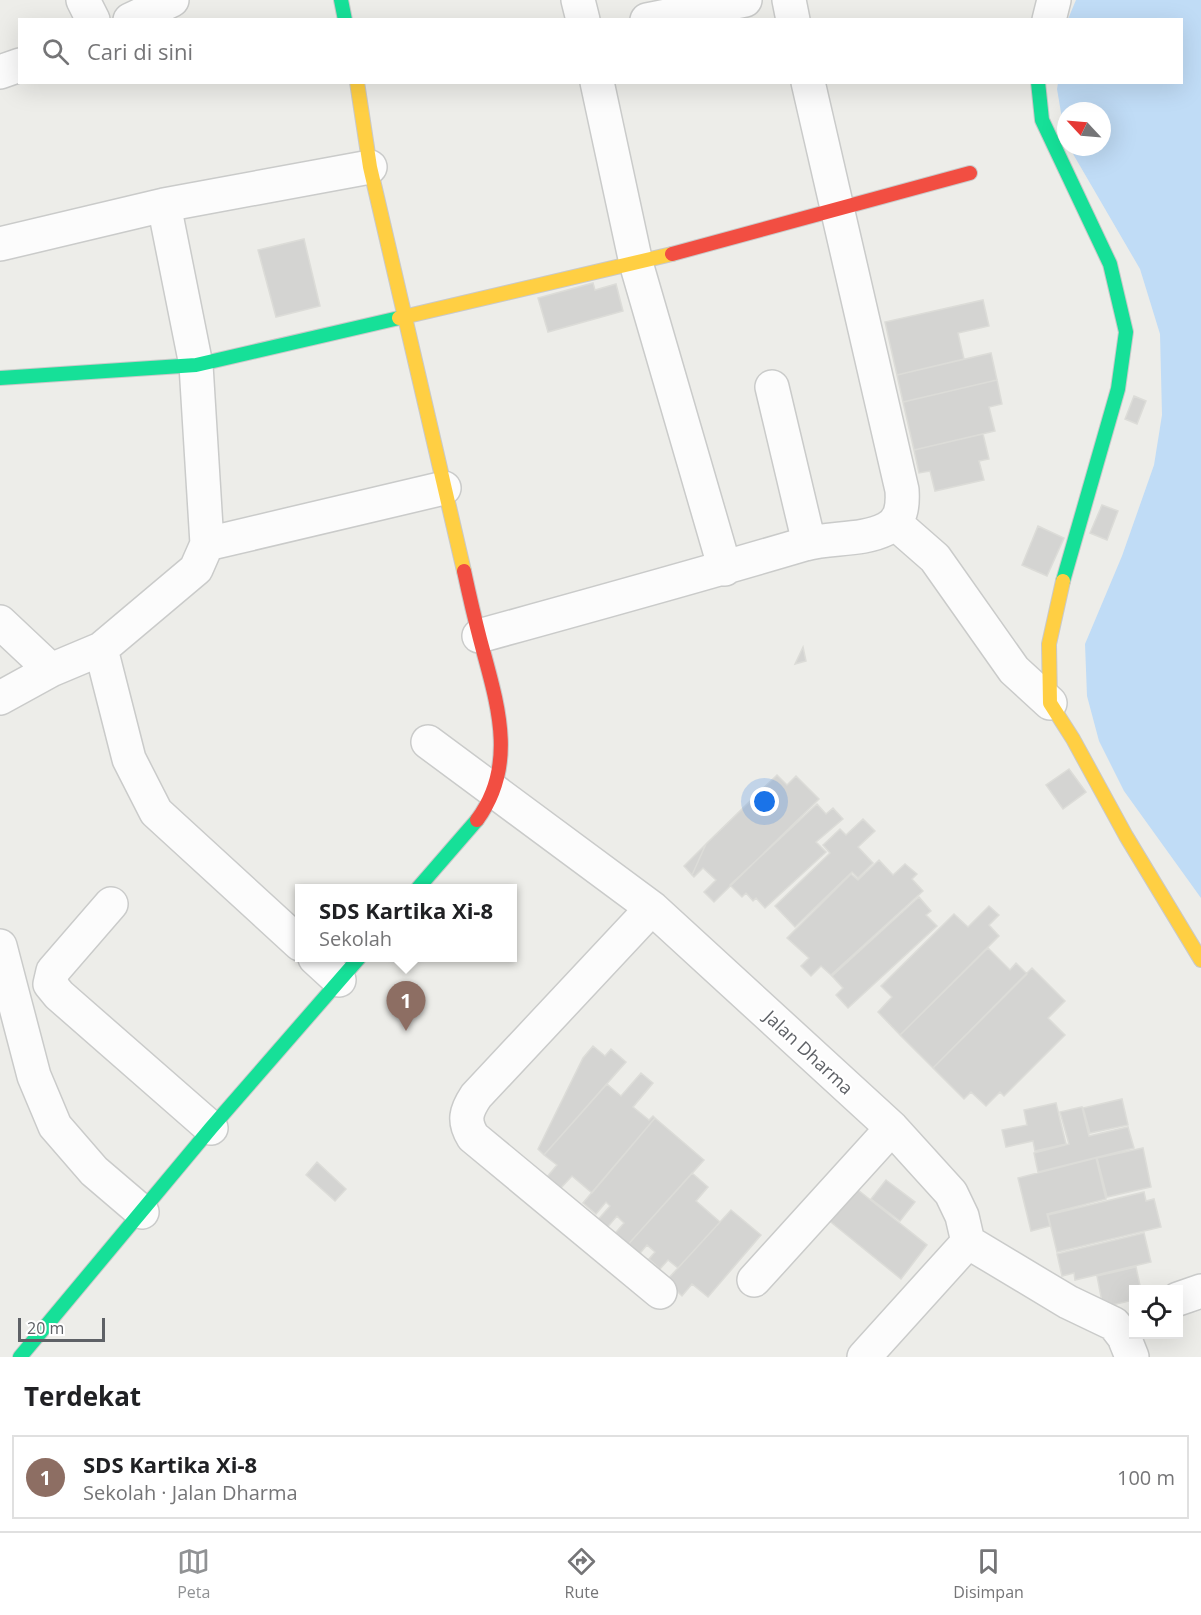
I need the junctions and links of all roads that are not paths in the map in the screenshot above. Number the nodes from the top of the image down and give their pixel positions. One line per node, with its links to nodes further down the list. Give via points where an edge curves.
1 (83, 0): 8 (street)
2 (172, 0): 9 (street)
3 (341, 0): 10 (street)
4 (578, 0): 11 (street)
5 (745, 0): 7 (street)
6 (789, 0): 12 (street)
7 (662, 11)
8 (92, 18)
9 (134, 18)
10 (345, 18)
11 (582, 18)
12 (793, 18)
13 (18, 66): 14 (street)
14 (0, 72)
15 (365, 84): 19 (street)
16 (597, 84): 24 (street)
17 (808, 84): 22 (street)
18 (1038, 84): 39 (street, via 1042,120 1110,264 1126,332 1118,389 1049,644)
19 (370, 167): 21 (street); 25 (street)
20 (970, 173): 22 (street)
21 (164, 205): 23 (street); 26 (street)
22 (838, 210): 24 (street); 30 (street, via 902,490 903,505)
23 (0, 244)
24 (636, 263): 25 (street); 33 (street)
25 (406, 317): 26 (street); 29 (street)
26 (196, 365): 27 (street); 32 (street)
27 (0, 378)
28 (772, 387): 31 (street)
29 (444, 488): 32 (street); 35 (street)
30 (895, 523): 31 (street, via 874,533); 39 (street, via 935,558 1014,670)
31 (809, 543): 33 (street)
32 (207, 544): 36 (street, via 196,569)
33 (725, 569): 35 (street)
34 (0, 622): 37 (street)
35 (479, 636): 41 (street, via 501,733 502,756)
36 (101, 649): 37 (street); 45 (street, via 129,759 156,812)
37 (51, 670): 38 (street)
38 (0, 698)
39 (1050, 703): 47 (street)
40 (428, 742): 41 (street, Jalan Dharma)
41 (495, 792): 42 (street, via 472,826); 44 (street, Jalan Dharma)
42 (421, 884)
43 (111, 904): 50 (street, via 53,971 50,984)
44 (652, 908): 51 (street, Jalan Dharma); 56 (street, via 476,1096 466,1118 473,1137)
45 (295, 939)
46 (0, 946): 52 (street, via 34,1076 55,1126 94,1171)
47 (1201, 960)
48 (329, 962): 49 (street)
49 (349, 969): 50 (street)
50 (211, 1128): 52 (street)
51 (892, 1128): 53 (street, Jalan Dharma, via 951,1193); 54 (street)
52 (142, 1212): 59 (street)
53 (968, 1242): 58 (street, via 1068,1302); 60 (street)
54 (754, 1280)
55 (1201, 1291): 57 (street)
56 (660, 1292)
57 (1183, 1298)
58 (1124, 1320): 61 (street, via 1124,1337)
59 (20, 1357)
60 (864, 1357)
61 (1132, 1357)

